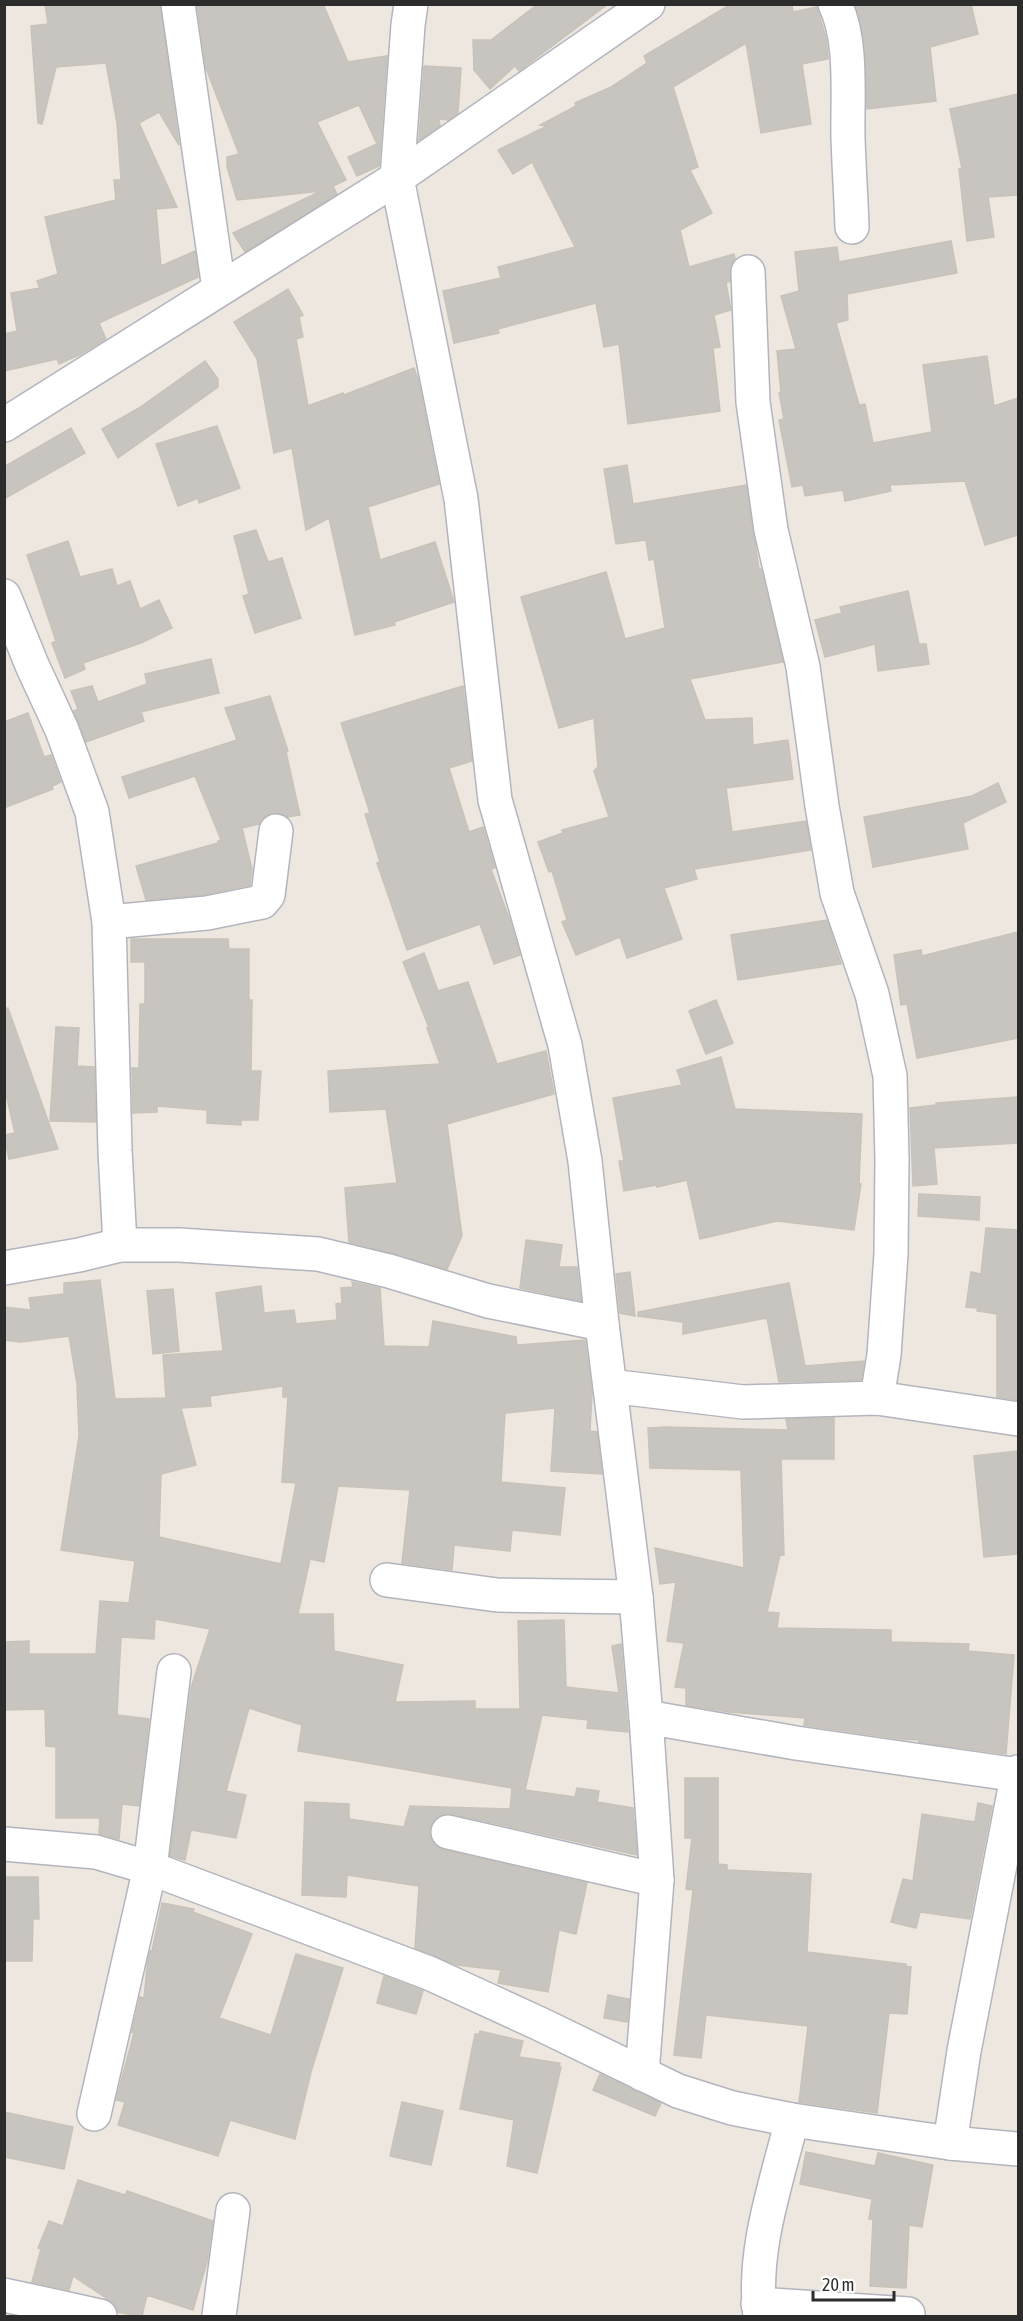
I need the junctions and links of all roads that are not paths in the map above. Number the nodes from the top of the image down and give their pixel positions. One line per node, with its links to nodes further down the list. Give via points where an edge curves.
1 (178, 4): 8 (street)
2 (411, 4): 5 (street)
3 (648, 4): 5 (street)
4 (835, 4): 6 (street, via 848,67)
5 (397, 178): 8 (street); 15 (street, via 461,499 495,800 565,1045 585,1161)
6 (852, 227)
7 (748, 272): 17 (street, via 753,402 771,530 803,667 837,893 872,994 890,1076 891,1254)
8 (219, 289): 9 (street)
9 (4, 425)
10 (4, 596): 12 (street, via 62,730 92,812)
11 (276, 831): 12 (street, via 268,895 262,902 207,913)
12 (109, 922): 13 (street)
13 (120, 1245): 14 (street); 15 (street, via 318,1254 488,1301)
14 (4, 1268)
15 (602, 1324): 16 (street)
16 (610, 1386): 17 (street, via 743,1402); 20 (street)
17 (877, 1398): 18 (street)
18 (1018, 1419)
19 (387, 1580): 20 (street, via 497,1595)
20 (636, 1597): 22 (street)
21 (174, 1671): 26 (street)
22 (646, 1717): 23 (street, via 796,1743); 27 (street)
23 (1017, 1790): 31 (street, via 964,2051)
24 (448, 1832): 27 (street)
25 (4, 1844): 26 (street, via 96,1852)
26 (150, 1868): 28 (street, via 429,1973); 29 (street)
27 (657, 1880): 28 (street)
28 (642, 2074): 30 (street, via 678,2091 732,2108)
29 (94, 2114)
30 (792, 2120): 31 (street); 35 (street, via 760,2250)
31 (950, 2143): 32 (street)
32 (1018, 2148)
33 (233, 2210): 38 (street)
34 (4, 2295): 37 (street)
35 (759, 2310): 36 (street)
36 (908, 2314)
37 (100, 2316)
38 (219, 2316)

